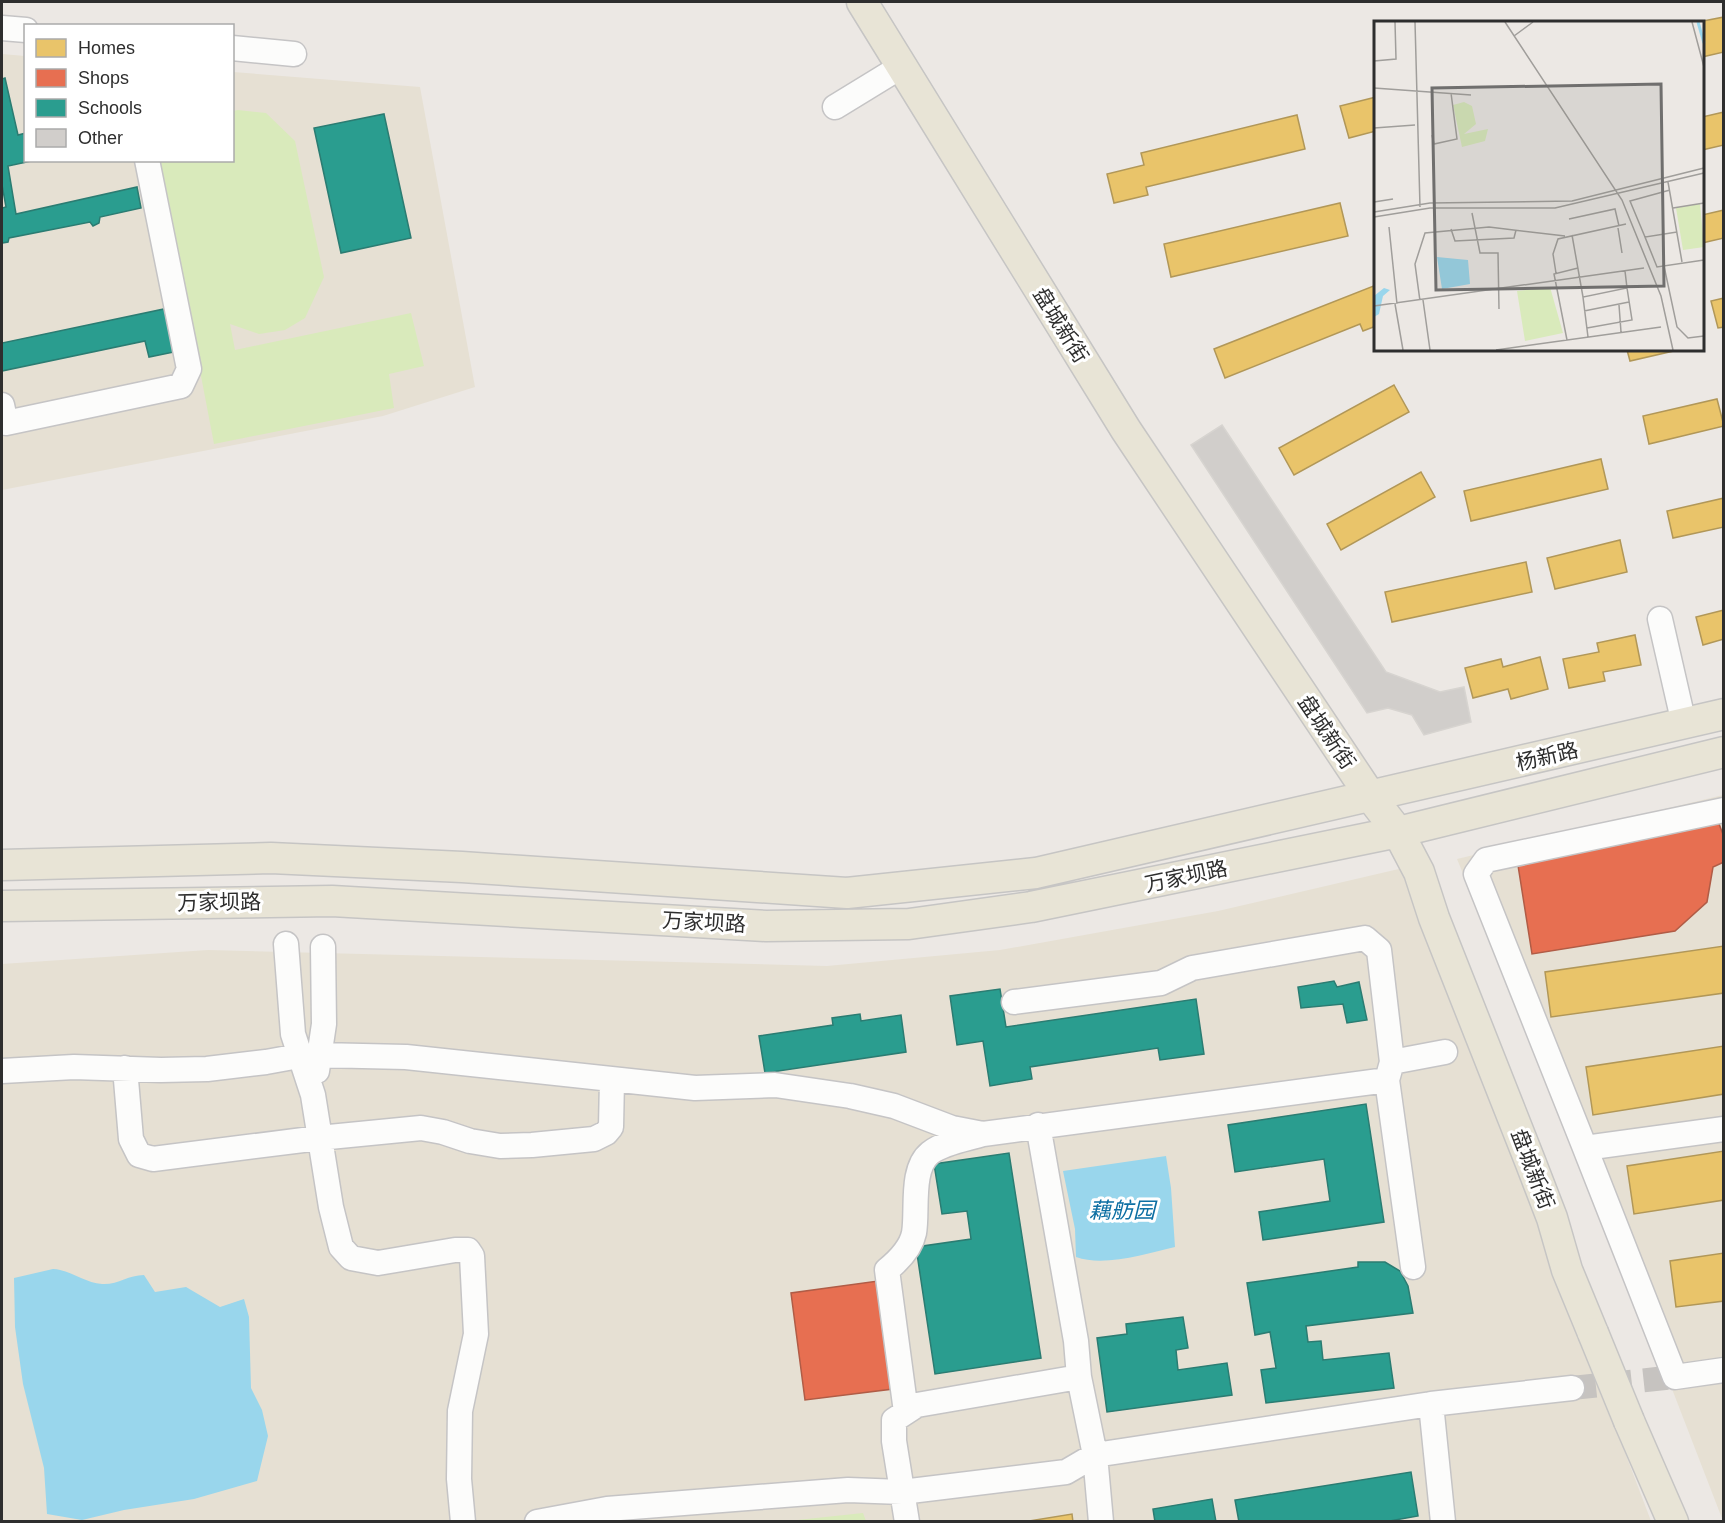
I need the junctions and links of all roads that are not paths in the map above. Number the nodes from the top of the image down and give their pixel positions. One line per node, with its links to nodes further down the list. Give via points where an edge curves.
1 (862, 2): 6 (main road, 盘城新街)
2 (2, 28): 3 (street)
3 (24, 30)
4 (234, 48): 5 (street)
5 (294, 54)
6 (902, 66): 7 (street); 14 (main road, 盘城新街, via 1126,430)
7 (836, 107)
8 (147, 162): 9 (street, via 189,369 181,386 6,423)
9 (2, 405)
10 (1660, 619): 12 (street)
11 (1724, 714): 12 (main road, 杨新路)
12 (1684, 724): 14 (main road, 杨新路)
13 (1724, 752): 16 (main road, 杨新路)
14 (1371, 797): 16 (main road, 盘城新街); 17 (main road, 万家坝路, via 1036,873 847,893 271,858)
15 (1724, 810): 32 (street, via 1486,860 1476,874)
16 (1398, 832): 18 (main road, 万家坝路, via 1031,908 909,924 766,926 332,901); 46 (main road, 盘城新街, bridge, via 1419,872 1552,1218 1567,1270)
17 (2, 866)
18 (2, 906)
19 (286, 944): 23 (street, via 293,1034)
20 (323, 946): 23 (street, via 324,1024)
21 (1014, 1002): 26 (street, via 1161,983 1192,968 1365,938 1379,950)
22 (1445, 1052): 26 (street)
23 (309, 1055): 24 (street, via 207,1069); 27 (street, via 406,1058); 31 (street)
24 (125, 1068): 25 (street); 31 (street, via 131,1139 139,1155 153,1159)
25 (2, 1071)
26 (1389, 1071): 28 (street); 33 (street)
27 (612, 1080): 30 (street, via 695,1088 775,1085 894,1106 952,1128); 31 (street, via 611,1127 594,1139 500,1146 421,1128)
28 (1038, 1125): 30 (street); 35 (street)
29 (1724, 1129): 32 (street)
30 (983, 1134): 38 (street, via 932,1152 924,1160 919,1173 914,1235 901,1258 887,1270)
31 (319, 1137): 41 (street, via 335,1230 341,1247 351,1258 378,1263 468,1250 472,1256 476,1334 460,1411)
32 (1585, 1148): 34 (street, via 1675,1377)
33 (1413, 1268)
34 (1724, 1370)
35 (1079, 1377): 38 (street, via 917,1404); 39 (street)
36 (1572, 1388): 37 (street)
37 (1431, 1404): 39 (street); 45 (street)
38 (906, 1412): 40 (street, via 894,1420)
39 (1095, 1455): 40 (street, via 1066,1472); 44 (street)
40 (902, 1492): 42 (street, via 848,1490 607,1509); 43 (street)
41 (463, 1521)
42 (537, 1521)
43 (907, 1521)
44 (1101, 1521)
45 (1443, 1521)
46 (1673, 1521)

